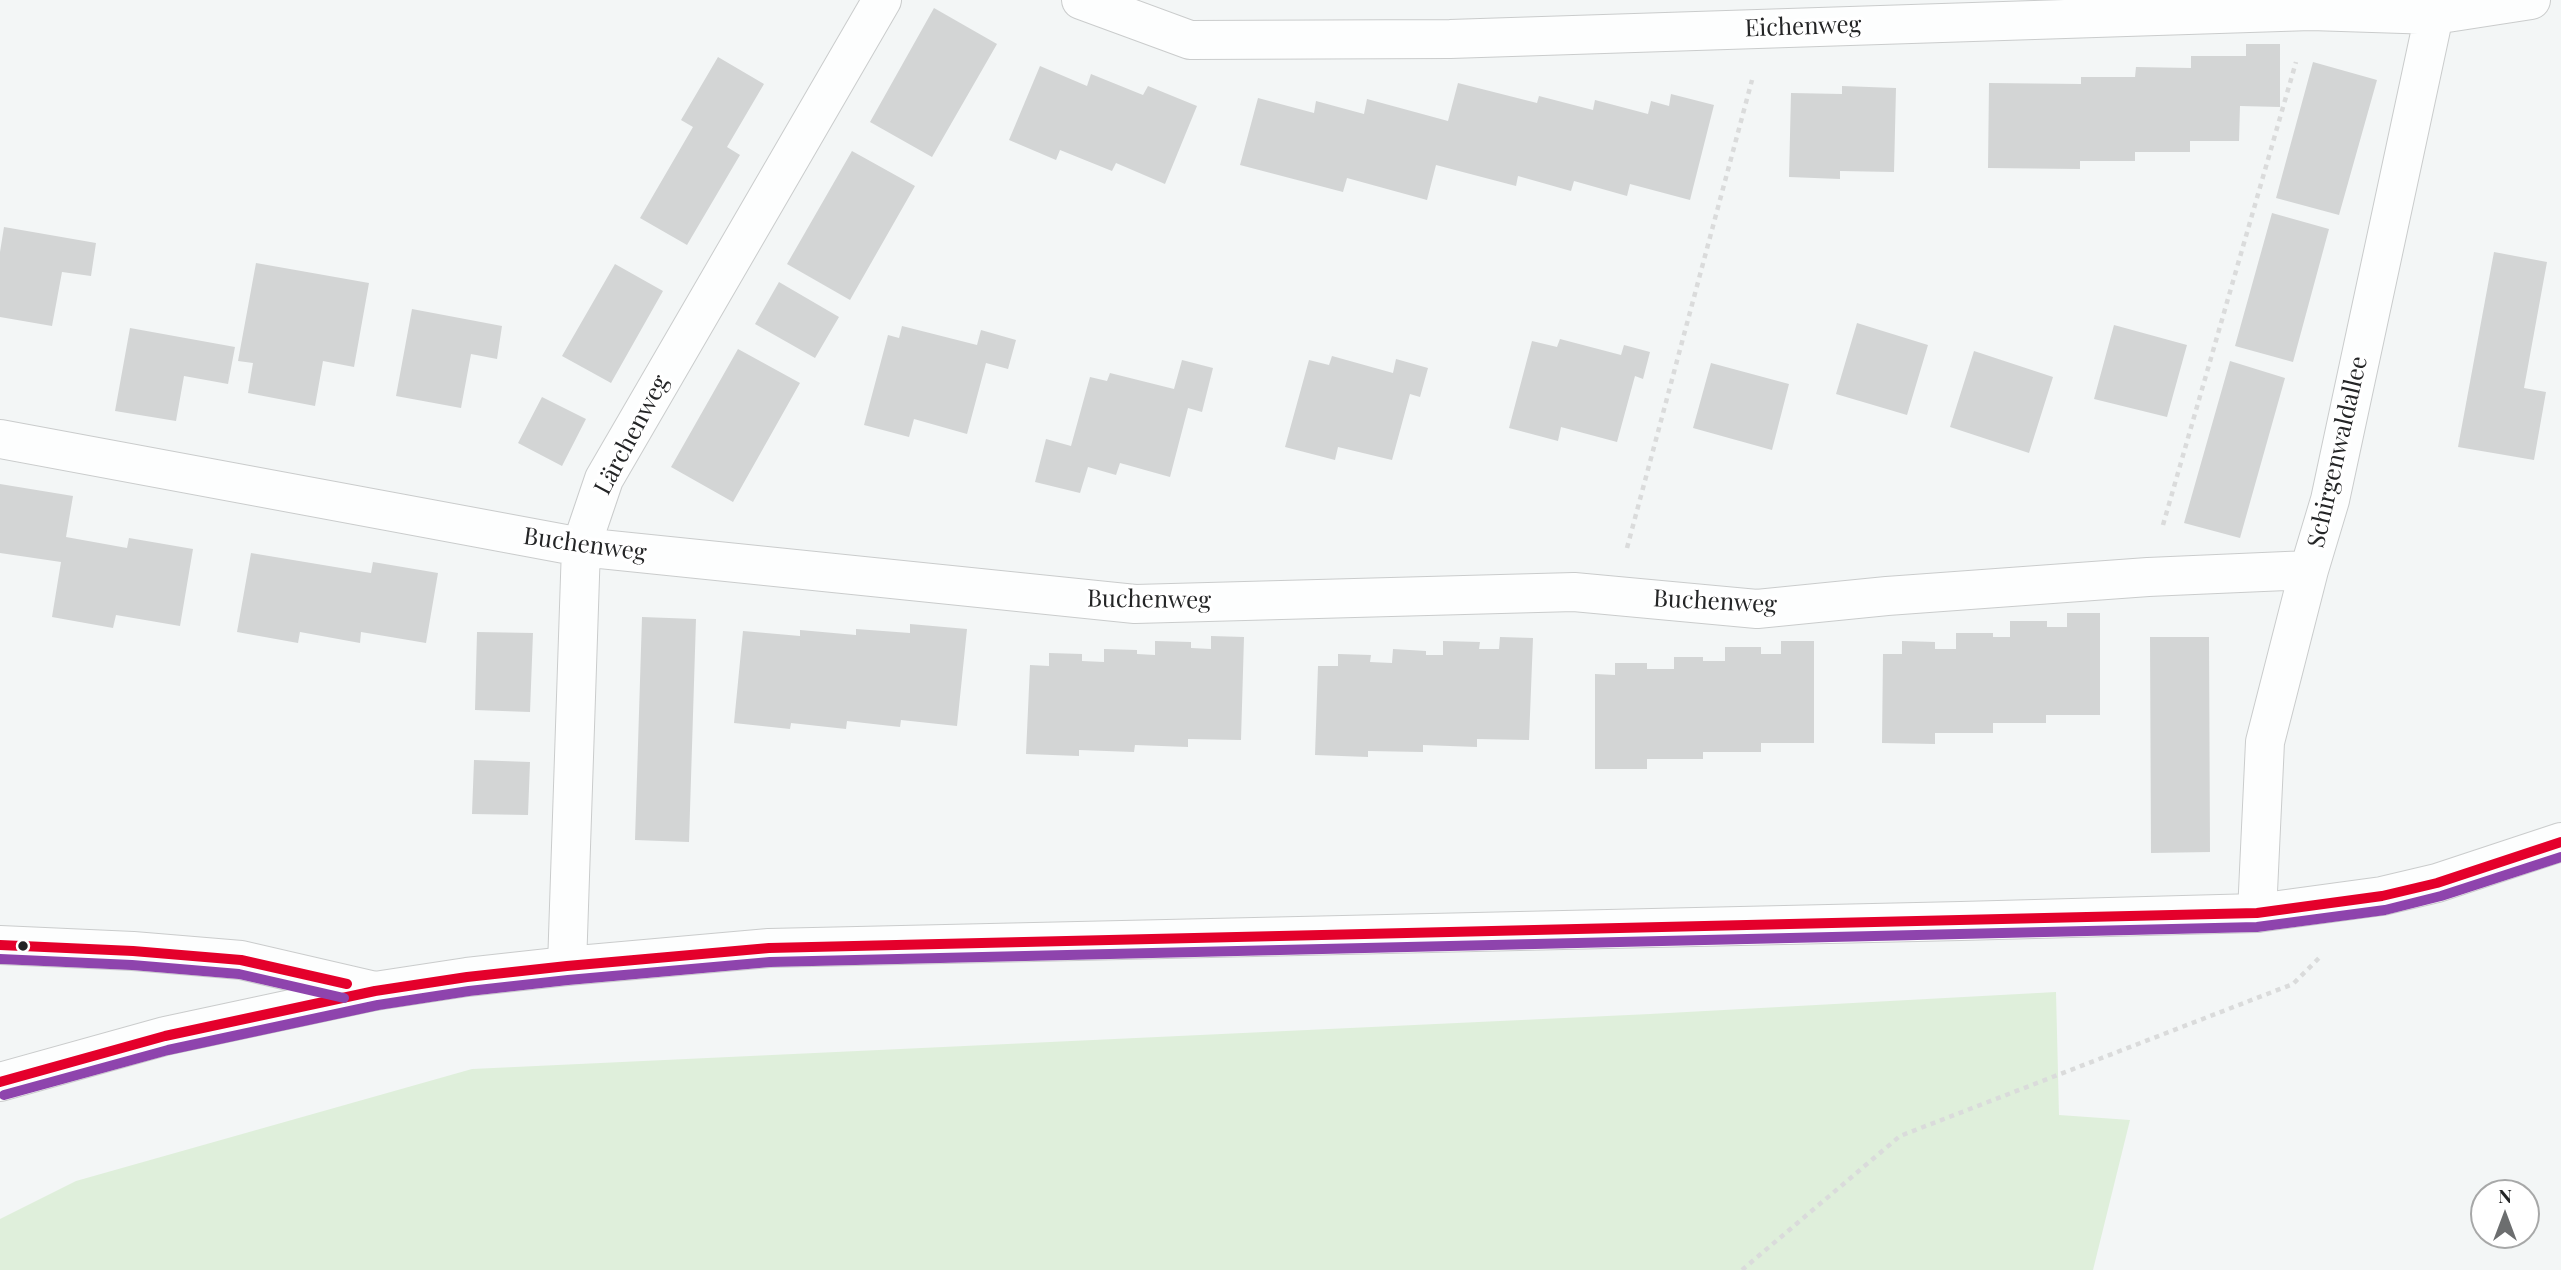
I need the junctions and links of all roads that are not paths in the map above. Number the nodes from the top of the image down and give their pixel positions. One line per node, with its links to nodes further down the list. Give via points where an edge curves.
1 (882, 0): 6 (street, Lärchenweg, via 604,479)
2 (1081, 0): 4 (street, Eichenweg, via 1190,40 1450,39)
3 (2531, 0): 4 (street, Eichenweg)
4 (2426, 7): 7 (street, Schirgenwaldallee, via 2330,500)
5 (0, 439): 6 (street, Buchenweg)
6 (581, 547): 7 (street, Buchenweg, via 1135,604 1574,592 1757,609 2148,577); 11 (street, Lärchenweg)
7 (2309, 570): 9 (street, Schirgenwaldallee, via 2265,743)
8 (2561, 842): 9 (street, via 2382,896)
9 (2257, 913): 11 (street, via 769,948)
10 (0, 945): 12 (street, via 241,960)
11 (567, 966): 12 (street)
12 (375, 990): 13 (street, via 165,1036)
13 (0, 1082)

